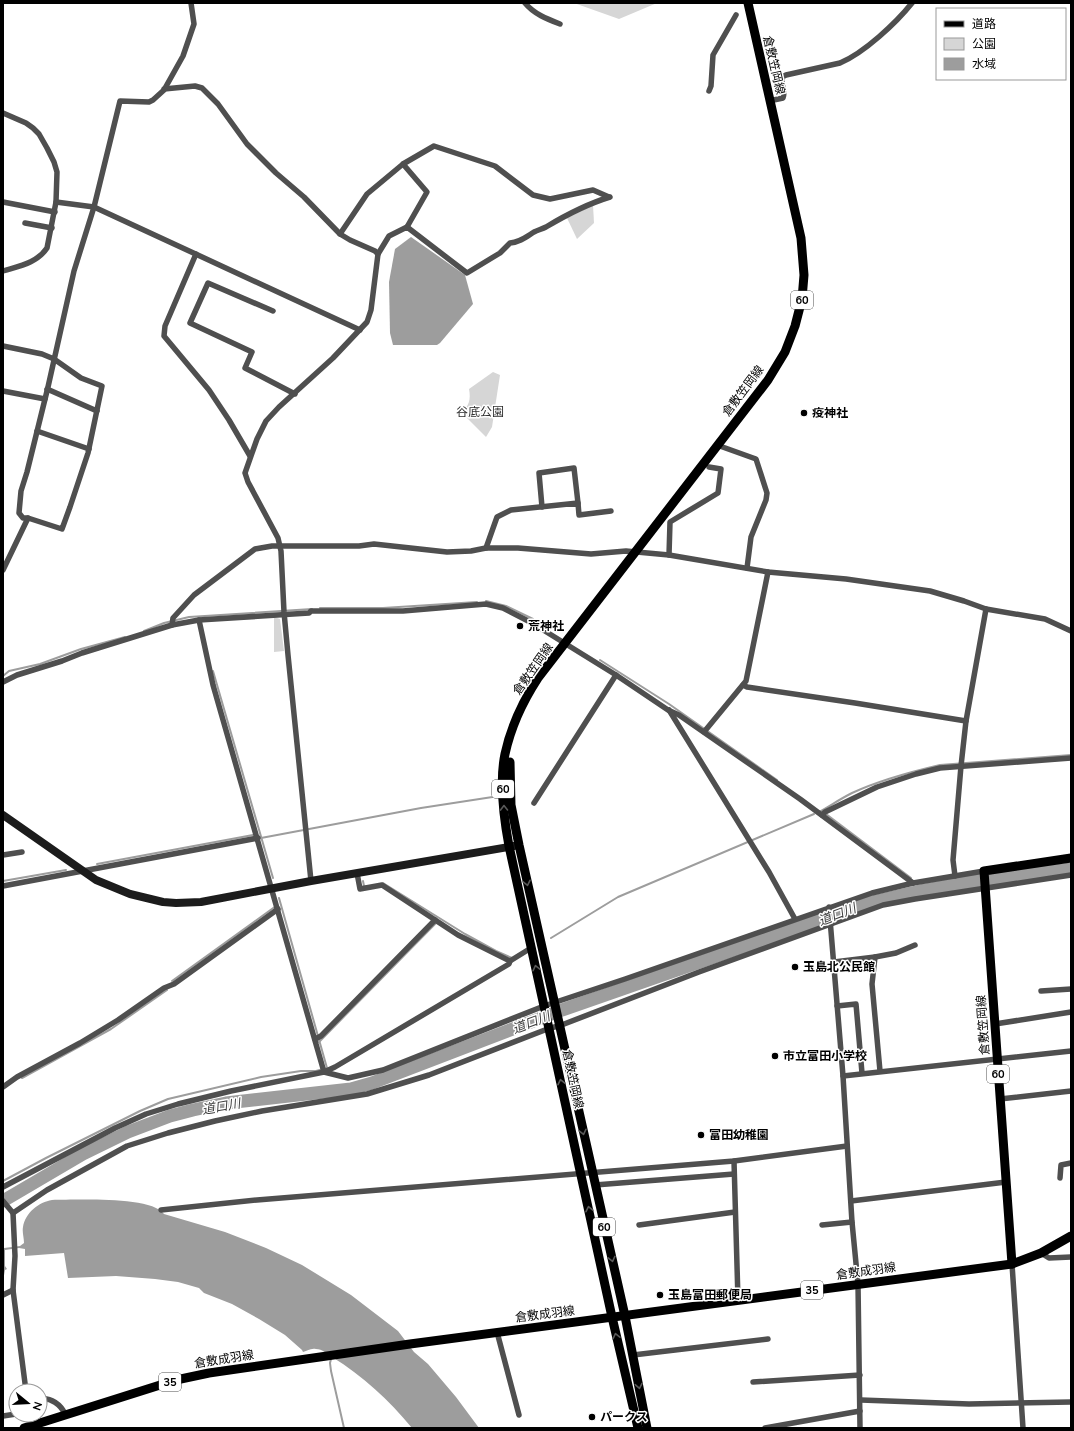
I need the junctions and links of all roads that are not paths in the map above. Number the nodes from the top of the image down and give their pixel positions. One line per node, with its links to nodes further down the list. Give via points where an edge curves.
1 (191, 3): 7 (street, via 193,28 183,56)
2 (525, 3): 6 (street, via 546,19)
3 (748, 3): 9 (main road, 倉敷笠岡線 / 60)
4 (912, 3): 9 (street, via 883,32 847,60 782,77 783,98)
5 (736, 15): 8 (street, via 713,55)
6 (560, 24)
7 (164, 89): 14 (street, via 151,101 120,101); 19 (street, via 195,86 202,88 218,104 247,144)
8 (709, 91)
9 (769, 101): 33 (main road, 倉敷笠岡線 / 60, via 801,238 804,276 802,299 785,352 768,380)
10 (3, 113): 13 (street, via 26,123 39,134 57,172)
11 (403, 164): 17 (street, via 427,192); 17 (street, via 434,146 495,166 533,195 550,199 592,190 610,197 590,204 516,243 510,243 500,253 467,273); 19 (street, via 367,194)
12 (3, 202): 15 (street)
13 (56, 202): 14 (street); 15 (street)
14 (94, 207): 20 (street); 26 (street, via 74,271)
15 (54, 212): 18 (street)
16 (25, 223): 18 (street)
17 (407, 227): 21 (street, via 388,236)
18 (52, 228): 22 (street, via 47,248 40,256 26,264)
19 (340, 234): 21 (street)
20 (196, 254): 24 (street); 35 (street, via 164,326 164,336 209,390)
21 (378, 254): 24 (street, via 371,310 367,322)
22 (3, 271)
23 (273, 311): 29 (street, via 208,283 190,323 252,352 245,368)
24 (360, 330): 29 (street)
25 (3, 346): 26 (street)
26 (54, 359): 27 (street); 31 (street, via 81,378 102,386)
27 (47, 389): 30 (street); 31 (street)
28 (3, 392): 30 (street)
29 (295, 394): 35 (street, via 262,427)
30 (45, 399): 32 (street)
31 (97, 411): 34 (street)
32 (37, 431): 34 (street); 40 (street, via 21,491 19,513 23,518)
33 (717, 445): 43 (main road, 倉敷笠岡線 / 60); 45 (street, via 756,459 767,493 751,537)
34 (89, 449): 40 (street, via 62,529)
35 (250, 456): 41 (street, via 246,478)
36 (709, 467): 44 (street, via 721,469 718,493 670,522)
37 (578, 503): 38 (street); 38 (street, via 574,468 539,473); 39 (street, via 579,515)
38 (542, 507): 42 (street, via 511,510 497,517)
39 (611, 511)
40 (28, 518): 46 (street)
41 (280, 546): 42 (street, via 374,544 447,552); 49 (street); 51 (street, via 255,549 245,556 194,595)
42 (486, 548): 43 (street, via 591,554)
43 (636, 552): 44 (street); 53 (main road, 倉敷笠岡線 / 60)
44 (669, 555): 45 (street)
45 (747, 568): 47 (street)
46 (3, 570)
47 (768, 572): 48 (street, via 846,579 930,591); 56 (street)
48 (986, 608): 52 (street, via 1045,619); 58 (street)
49 (284, 612): 50 (street); 53 (street, via 403,611 486,604 514,612); 77 (street)
50 (199, 620): 51 (street); 66 (street, via 213,685)
51 (172, 622): 55 (street)
52 (1071, 631)
53 (566, 643): 54 (street); 60 (main road, 倉敷笠岡線 / 60, via 526,697)
54 (616, 675): 57 (street); 63 (street)
55 (3, 682)
56 (744, 685): 58 (street); 59 (street)
57 (668, 710): 59 (street); 84 (street, via 751,841)
58 (966, 721): 62 (street)
59 (705, 730): 64 (street)
60 (512, 733): 67 (main road, 倉敷笠岡線 / 60, via 511,805); 68 (main road, 倉敷笠岡線 / 60, one-way to 60, via 504,815 503,781 505,755)
61 (1071, 758): 62 (street)
62 (961, 764): 64 (street, via 916,774 877,787 825,812); 76 (street, via 952,860)
63 (534, 803)
64 (822, 816): 78 (street)
65 (4, 818): 72 (street)
66 (258, 838): 72 (street); 81 (street)
67 (519, 845): 68 (street); 94 (main road, 倉敷笠岡線 / 60, one-way to 94)
68 (509, 846): 73 (street); 88 (main road, 倉敷笠岡線 / 60)
69 (22, 852): 70 (street)
70 (3, 855)
71 (1071, 858): 74 (main road)
72 (83, 872): 79 (street); 81 (street, via 119,890 163,902 201,902)
73 (357, 873): 77 (street); 85 (street, via 360,889 382,886)
74 (984, 873): 76 (street); 80 (main road, 倉敷笠岡線 / 60)
75 (1071, 875): 80 (street)
76 (955, 876): 78 (street)
77 (311, 881): 81 (street)
78 (913, 884): 83 (street, via 872,893)
79 (3, 886)
80 (986, 886): 86 (street, via 883,905); 98 (main road, 倉敷笠岡線 / 60)
81 (272, 889): 82 (street)
82 (277, 906): 101 (street); 108 (street, via 174,984 80,1043)
83 (829, 908): 84 (street); 86 (street)
84 (795, 919): 94 (street)
85 (437, 921): 90 (street, via 458,935); 101 (street)
86 (831, 923): 91 (street); 99 (street)
87 (915, 945): 89 (street, via 896,953)
88 (531, 948): 90 (street); 95 (main road, 倉敷笠岡線 / 60, one-way to 88)
89 (875, 957): 91 (street); 105 (street, via 872,984)
90 (513, 959): 104 (street, via 509,964 348,1059)
91 (834, 962): 96 (street)
92 (1071, 989): 93 (street)
93 (1041, 991)
94 (554, 1003): 95 (street); 99 (main road, 倉敷笠岡線 / 60)
95 (544, 1006): 100 (main road, 倉敷笠岡線 / 60); 104 (street, via 383,1070 348,1078)
96 (837, 1006): 106 (street, via 856,1004); 107 (street)
97 (1071, 1012): 98 (street)
98 (995, 1024): 103 (main road, 倉敷笠岡線 / 60)
99 (559, 1026): 100 (street); 114 (main road, 倉敷笠岡線 / 60, one-way to 114)
100 (550, 1028): 115 (main road, 倉敷笠岡線 / 60, one-way to 100); 124 (street, via 429,1075 367,1094 215,1121 127,1146)
101 (317, 1038): 104 (street)
102 (1071, 1051): 103 (street)
103 (997, 1059): 105 (street); 110 (main road, 倉敷笠岡線 / 60)
104 (324, 1070): 120 (street, via 178,1104 146,1114)
105 (880, 1072): 106 (street)
106 (862, 1073): 107 (street)
107 (843, 1076): 111 (street)
108 (3, 1087)
109 (1071, 1090): 110 (street)
110 (1000, 1099): 118 (main road, 倉敷笠岡線 / 60)
111 (847, 1146): 112 (street); 122 (street)
112 (734, 1161): 114 (street); 116 (street)
113 (1071, 1163): 117 (street, via 1061,1165)
114 (592, 1173): 115 (street); 119 (main road, 倉敷笠岡線 / 60)
115 (581, 1174): 123 (street); 138 (main road, 倉敷笠岡線 / 60, one-way to 115)
116 (734, 1174): 119 (street); 125 (street)
117 (1060, 1178)
118 (1006, 1182): 122 (street); 132 (main road, 倉敷笠岡線 / 60)
119 (595, 1185): 137 (main road, 倉敷笠岡線 / 60, one-way to 137)
120 (3, 1187)
121 (3, 1201): 124 (street)
122 (851, 1201): 126 (street)
123 (161, 1210)
124 (10, 1211): 134 (street, via 15,1256)
125 (735, 1212): 127 (street); 136 (street)
126 (852, 1222): 128 (street); 133 (street)
127 (640, 1225)
128 (822, 1225)
129 (1071, 1236): 130 (main road, 倉敷成羽線 / 35)
130 (1041, 1253): 131 (street, via 1050,1258); 132 (main road, 倉敷成羽線 / 35)
131 (1071, 1257)
132 (1012, 1264): 133 (main road, 倉敷成羽線 / 35); 148 (street)
133 (858, 1284): 136 (main road, 倉敷成羽線 / 35); 142 (street)
134 (13, 1290): 135 (street); 144 (street)
135 (3, 1295)
136 (738, 1300): 137 (main road, 倉敷成羽線 / 35)
137 (625, 1316): 138 (main road, 倉敷成羽線 / 35); 141 (main road, 倉敷笠岡線 / 60)
138 (612, 1317): 139 (main road, 倉敷成羽線 / 35); 153 (main road, 倉敷笠岡線 / 60, one-way to 138)
139 (497, 1332): 150 (main road, 倉敷成羽線 / 35, via 209,1373 176,1380); 151 (street)
140 (768, 1339): 141 (street)
141 (633, 1355): 154 (main road, 倉敷笠岡線 / 60, one-way to 154)
142 (860, 1375): 143 (street); 146 (street)
143 (753, 1382)
144 (25, 1383)
145 (48, 1400): 150 (street, via 62,1407)
146 (860, 1400): 148 (street); 149 (street)
147 (1071, 1402): 148 (street)
148 (1021, 1403): 157 (street)
149 (860, 1411): 155 (street); 156 (street)
150 (65, 1414): 152 (main road, 倉敷成羽線 / 35)
151 (520, 1415)
152 (29, 1427)
153 (638, 1428)
154 (647, 1428)
155 (765, 1428)
156 (860, 1428)
157 (1023, 1428)

